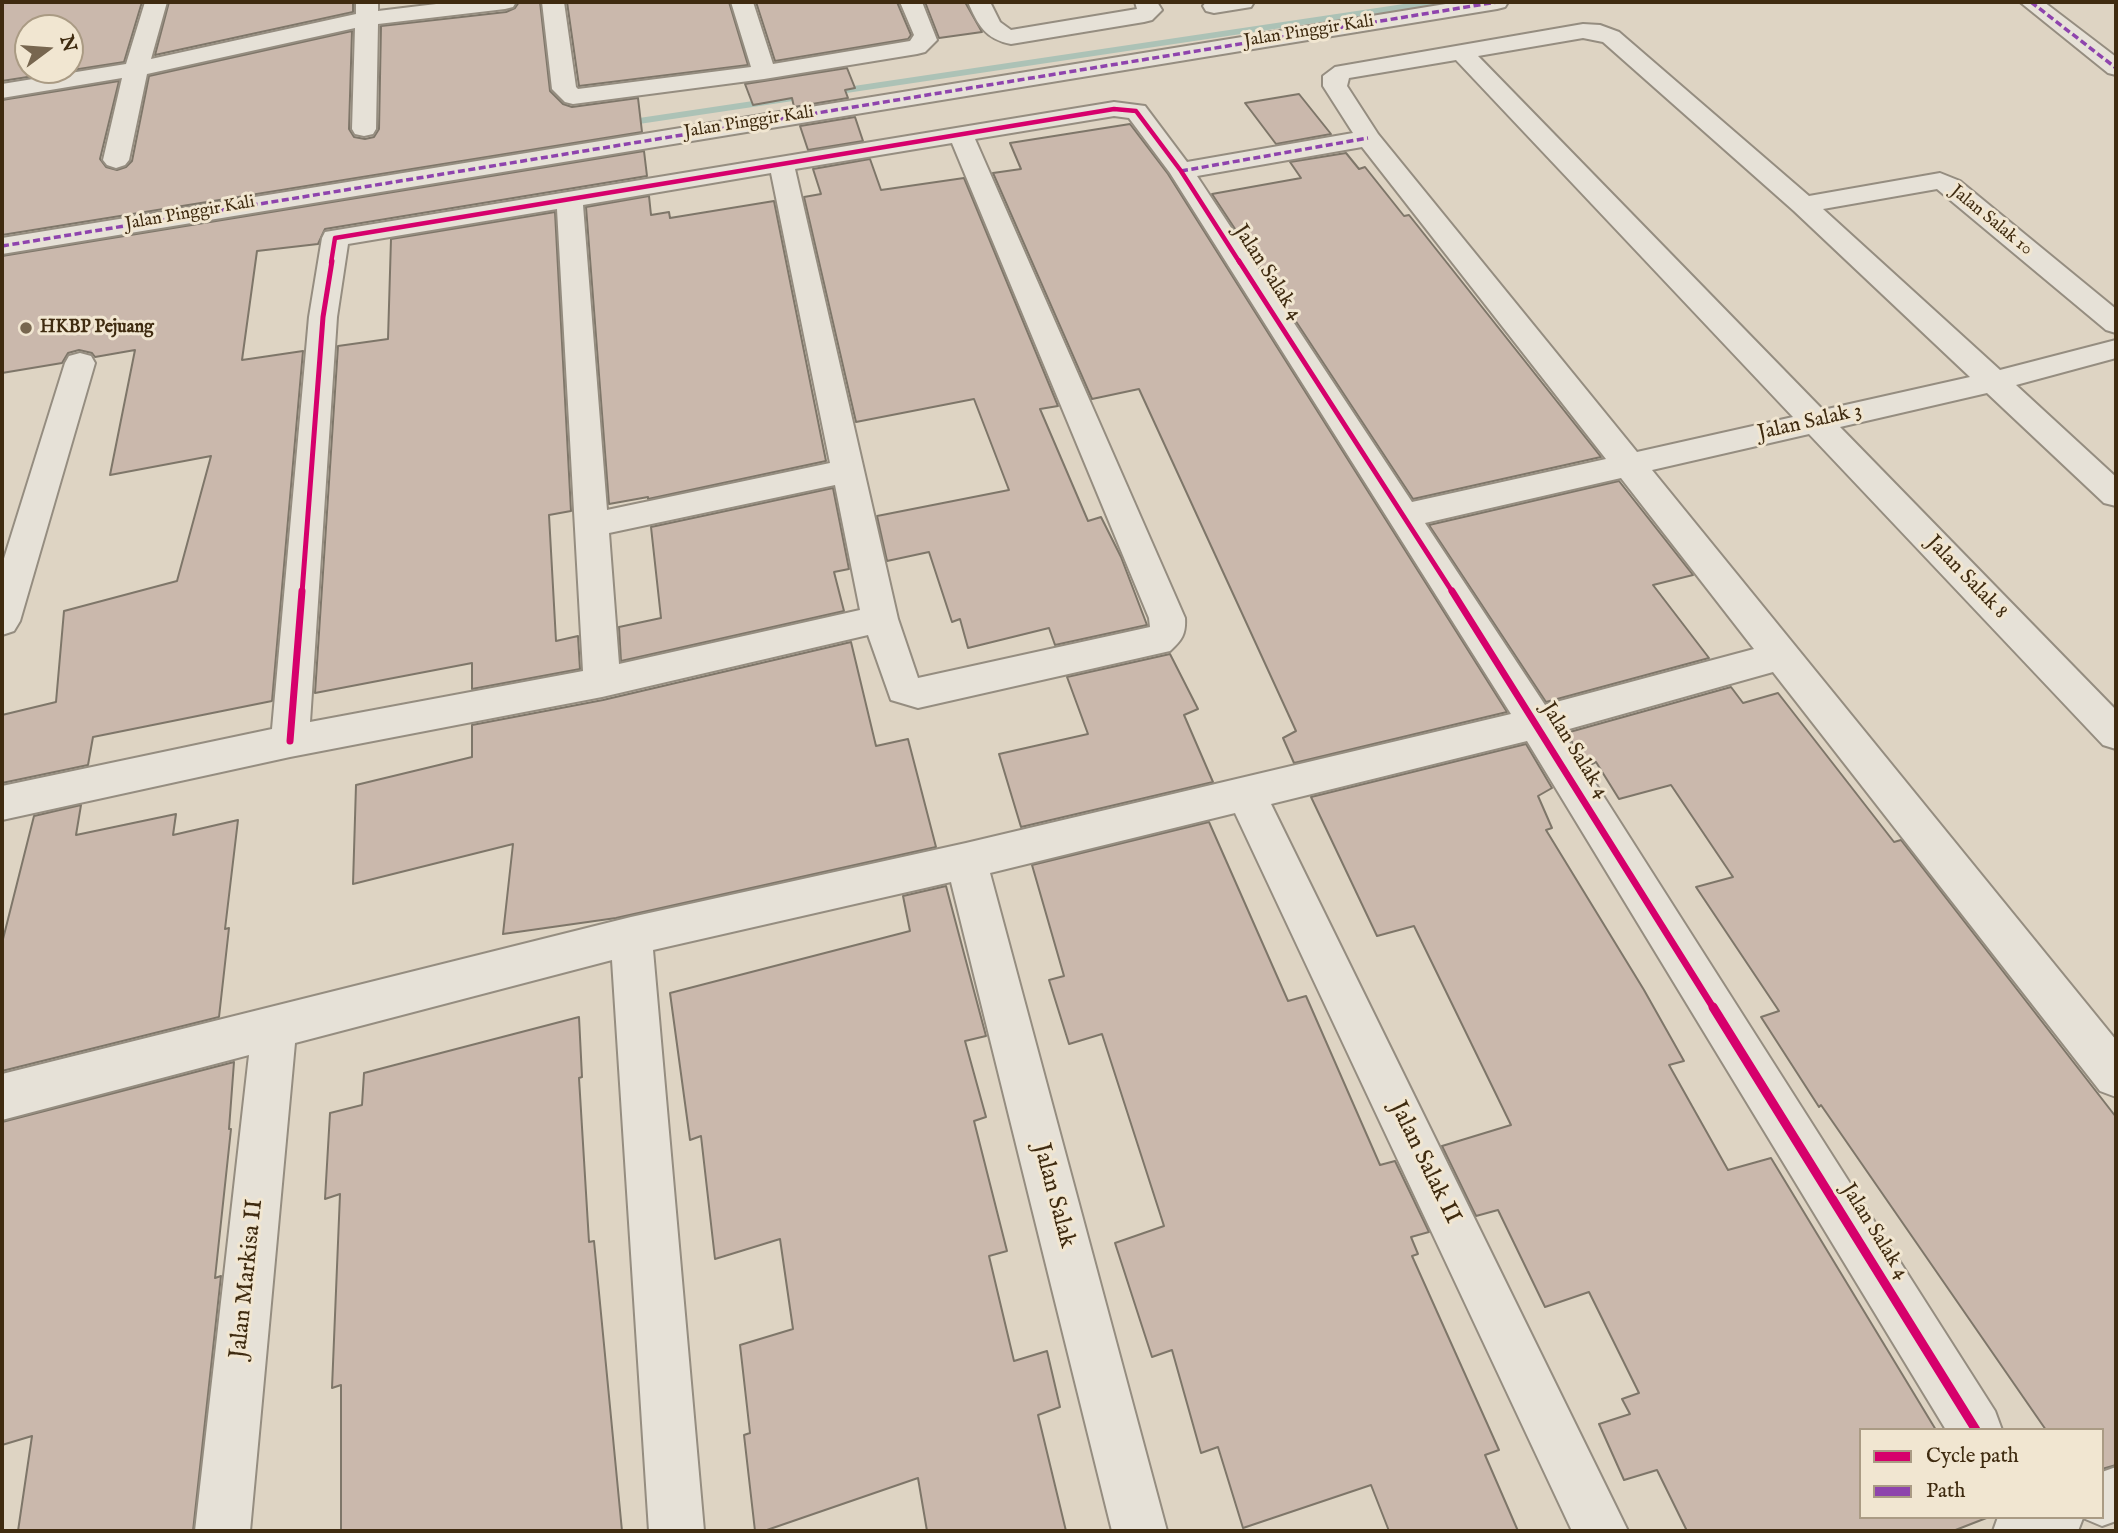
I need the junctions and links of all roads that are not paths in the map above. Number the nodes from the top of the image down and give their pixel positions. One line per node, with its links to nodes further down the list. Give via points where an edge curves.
1 (156, 2): 14 (street)
2 (505, 2): 12 (street)
3 (553, 2): 16 (street, via 564,89 569,96)
4 (742, 2): 16 (street)
5 (911, 2): 16 (street, via 926,40 918,47)
6 (979, 2): 7 (street, via 991,29 1011,37 1144,15 1151,10)
7 (1146, 2)
8 (1243, 2): 11 (street)
9 (1497, 2): 26 (street, Jalan Pinggir Kali)
10 (2031, 2): 15 (street)
11 (1214, 6)
12 (366, 10): 14 (street); 18 (street)
13 (1462, 53): 20 (street, via 1335,76 1335,86); 25 (street, via 1583,31 1600,32); 31 (street, Jalan Salak 8)
14 (136, 68): 17 (street); 21 (street)
15 (2116, 68)
16 (764, 72)
17 (2, 90)
18 (364, 129)
19 (960, 133): 22 (street); 23 (street, Jalan Salak 4, via 1122,108 1138,113); 37 (street, via 1167,618 1168,632 1157,641 918,693 901,685)
20 (1368, 138): 23 (street); 32 (street)
21 (116, 160)
22 (782, 166): 24 (street); 33 (street)
23 (1181, 171): 35 (street, Jalan Salak 4)
24 (570, 200): 36 (street); 43 (street, via 335,238 323,317)
25 (1803, 205): 27 (street, Jalan Salak 10, via 1940,181); 30 (street)
26 (2, 246)
27 (2116, 324)
28 (2116, 349): 30 (street)
29 (80, 363): 38 (street)
30 (1992, 382): 31 (street, Jalan Salak 3); 34 (street)
31 (1816, 422): 32 (street, Jalan Salak 3); 42 (street, Jalan Salak 8)
32 (1629, 464): 35 (street, Jalan Salak 3); 39 (street)
33 (848, 471): 36 (street); 37 (street)
34 (2116, 495)
35 (1402, 516): 41 (street, Jalan Salak 4)
36 (592, 525): 40 (street)
37 (880, 619): 40 (street)
38 (2, 621)
39 (1779, 656): 41 (street); 49 (street)
40 (602, 682): 43 (street)
41 (1536, 723): 44 (street); 51 (street, Jalan Salak 4)
42 (2116, 734)
43 (290, 741): 45 (street)
44 (1247, 794): 46 (street); 55 (street, Jalan Salak II)
45 (2, 803)
46 (966, 860): 47 (street); 54 (street, Jalan Salak)
47 (631, 936): 48 (street); 53 (street)
48 (274, 1027): 50 (street); 52 (street, Jalan Markisa II)
49 (2116, 1075)
50 (2, 1097)
51 (1975, 1428)
52 (222, 1531)
53 (677, 1531)
54 (1140, 1531)
55 (1601, 1531)

